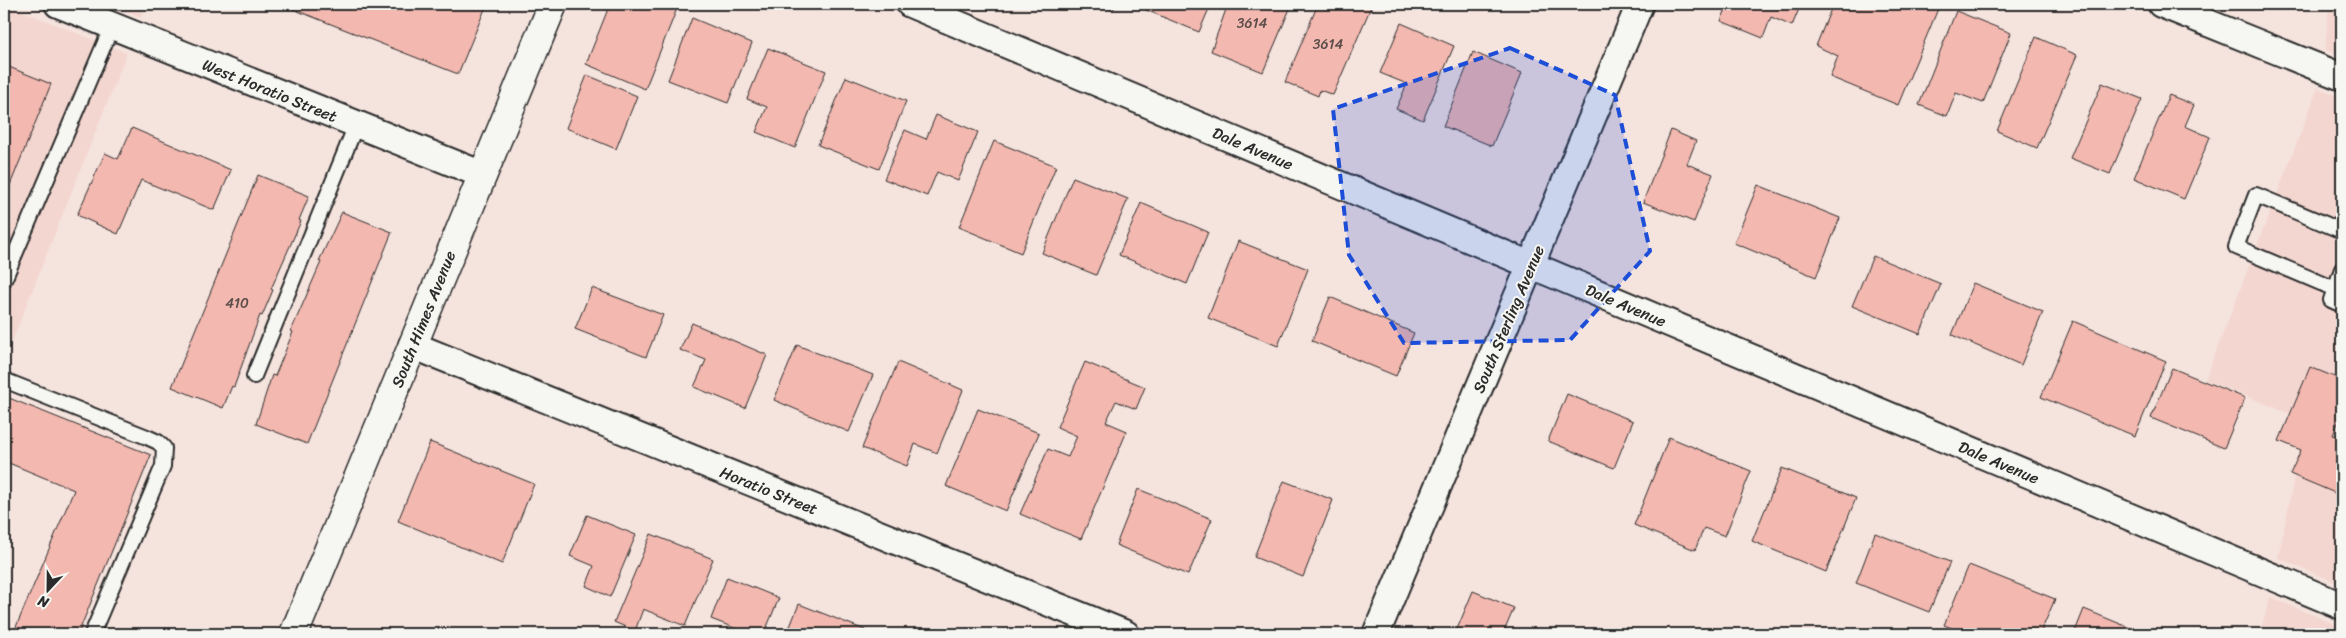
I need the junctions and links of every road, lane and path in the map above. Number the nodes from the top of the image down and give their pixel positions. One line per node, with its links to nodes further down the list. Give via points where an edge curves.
1 (58, 4): 6 (street, West Horatio Street)
2 (553, 4): 9 (street, South Himes Avenue)
3 (910, 4): 11 (street, Dale Avenue)
4 (1640, 4): 11 (street, South Sterling Avenue)
5 (2161, 4): 7 (street)
6 (112, 26): 8 (street, West Horatio Street); 13 (lane)
7 (2342, 77)
8 (356, 125): 9 (street, West Horatio Street); 17 (lane)
9 (483, 175): 16 (street, South Himes Avenue)
10 (2342, 231): 14 (lane, via 2256,195 2236,247)
11 (1531, 265): 19 (street, Dale Avenue); 23 (street, South Sterling Avenue)
12 (2342, 270): 14 (lane)
13 (4, 280)
14 (2335, 289): 15 (lane, via 2330,300)
15 (2342, 305)
16 (412, 345): 21 (street, South Himes Avenue); 22 (street, Horatio Street)
17 (254, 376)
18 (4, 380): 20 (lane, via 147,437 164,448 163,466)
19 (2342, 606)
20 (92, 634)
21 (294, 634)
22 (1126, 634)
23 (1376, 634)

